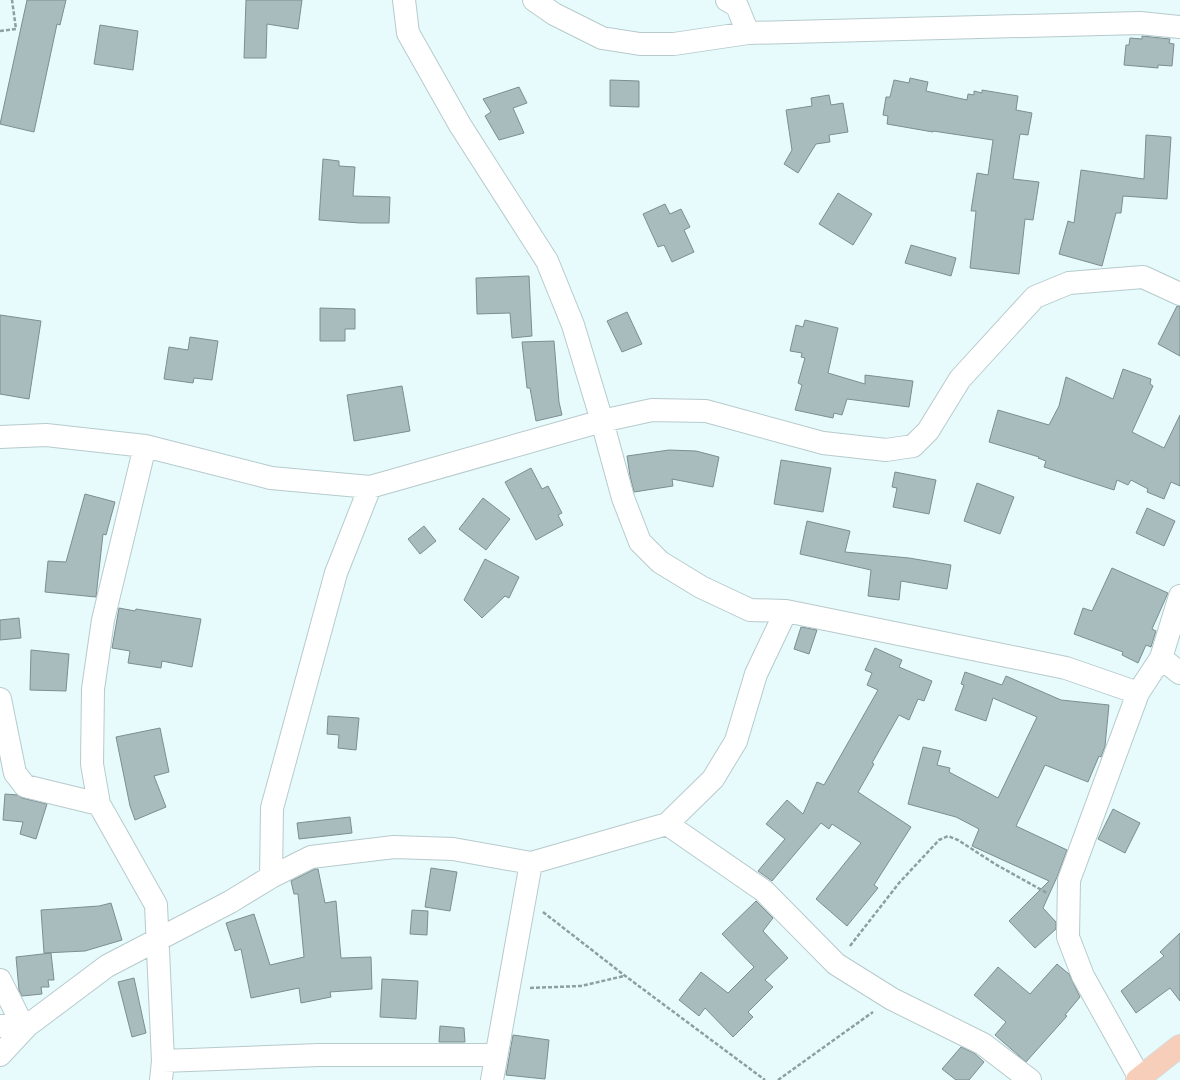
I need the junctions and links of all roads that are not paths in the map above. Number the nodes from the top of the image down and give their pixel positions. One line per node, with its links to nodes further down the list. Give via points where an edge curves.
1 (404, 0): 7 (street, via 408,32 460,125 547,261 573,325)
2 (534, 0): 5 (street, via 554,14 602,38 640,44 674,44)
3 (727, 0): 5 (street, via 737,6)
4 (1180, 27): 5 (street, via 1140,23)
5 (748, 33)
6 (1180, 294): 7 (street, via 1143,277 1069,283 1035,297 960,379 928,431 913,446 886,450 823,442 706,411 652,410)
7 (602, 421): 10 (street); 12 (street, via 623,498 640,542 660,562 701,587 750,610)
8 (0, 437): 9 (street, via 46,435)
9 (145, 446): 10 (street, via 271,478); 17 (street, via 102,620 93,689 92,764)
10 (370, 487): 20 (street, via 336,573 272,808)
11 (1180, 596): 13 (street)
12 (786, 611): 15 (street, via 1066,668); 18 (street, via 756,674 736,741 713,779)
13 (1161, 658): 14 (street); 15 (street)
14 (1180, 673)
15 (1138, 692): 31 (street, via 1070,880 1068,937 1083,976)
16 (0, 699): 17 (street, via 15,773 25,786)
17 (99, 804): 21 (street)
18 (667, 824): 19 (street); 33 (street, via 764,892 836,964 892,999 983,1044)
19 (531, 863): 20 (street, via 453,849 394,847 311,857); 29 (street)
20 (271, 877): 22 (street)
21 (156, 905): 22 (street); 23 (street)
22 (190, 922): 23 (street)
23 (158, 938): 26 (street, via 107,966); 30 (street)
24 (0, 980): 26 (street)
25 (0, 1026): 26 (street)
26 (25, 1026): 28 (street)
27 (1180, 1046): 31 (main road)
28 (0, 1055)
29 (496, 1055): 30 (street, via 319,1055); 32 (street)
30 (162, 1071)
31 (1140, 1079)
32 (492, 1080)
33 (1030, 1080)

